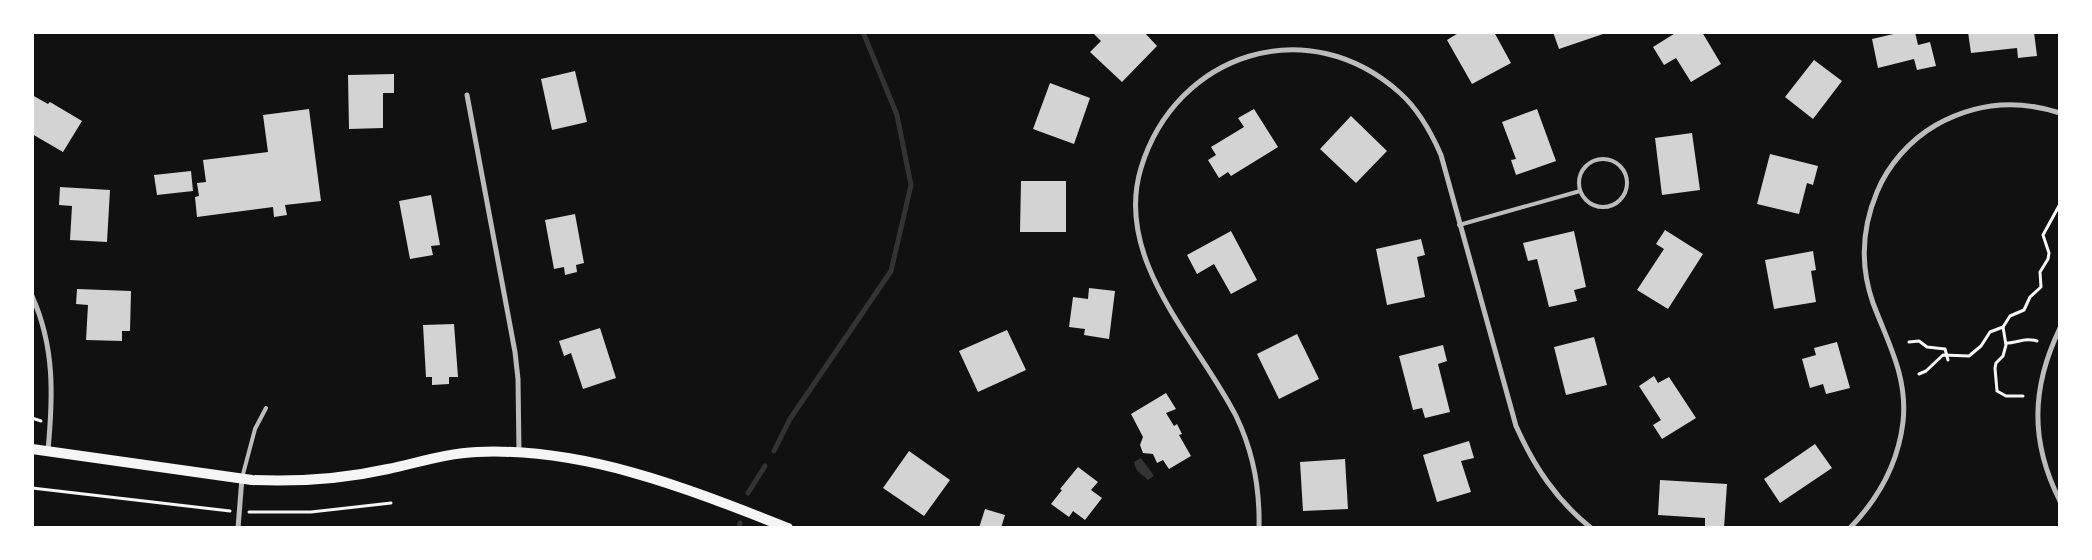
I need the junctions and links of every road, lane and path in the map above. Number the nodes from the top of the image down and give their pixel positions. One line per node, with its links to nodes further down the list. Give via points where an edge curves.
1 (467, 95): 19 (street, via 515,352)
2 (2060, 113): 29 (street, via 2022,105 1997,105 1955,116 1928,130 1908,146 1880,184 1870,207 1865,231 1866,279 1899,369 1904,396 1903,421 1890,471 1877,496)
3 (1580, 191): 3 (lane, via 1592,205 1611,206 1624,194 1626,175 1613,161 1595,160 1580,173); 5 (lane)
4 (2060, 204): 7 (path, via 2043,234 2049,253 2040,272 2041,288 2030,297 2024,310 2010,316)
5 (1459, 225): 27 (street, via 1441,155 1417,112 1382,78 1337,57 1312,51 1286,50 1234,60 1193,86 1174,104 1160,124 1148,146 1138,187 1137,222 1142,249 1163,298 1236,418 1249,448 1256,478); 28 (street, via 1516,426 1528,454 1564,504)
6 (32, 296): 18 (street, via 48,341 52,372)
7 (2003, 327): 11 (path); 12 (path, via 1990,332 1969,356)
8 (2060, 328): 22 (street, via 2041,375 2037,429 2041,455)
9 (2038, 341): 11 (path, via 2027,338)
10 (1909, 342): 12 (path, via 1919,341 1927,347 1944,348)
11 (2006, 344): 15 (path, via 1995,368 1997,391 2006,396)
12 (1948, 355): 13 (path); 14 (path, via 1937,358)
13 (1948, 360)
14 (1919, 374)
15 (2023, 396)
16 (266, 408): 20 (lane, via 255,429)
17 (32, 449): 18 (main road)
18 (48, 450): 20 (main road)
19 (519, 453): 20 (main road, via 477,452 444,456 321,480 284,482); 26 (main road, via 590,461 711,498)
20 (242, 478): 24 (street)
21 (32, 488): 24 (path)
22 (2060, 501)
23 (391, 503): 24 (path, via 286,513)
24 (239, 512): 25 (street)
25 (238, 528)
26 (788, 528)
27 (1259, 528)
28 (1591, 528)
29 (1850, 528)

